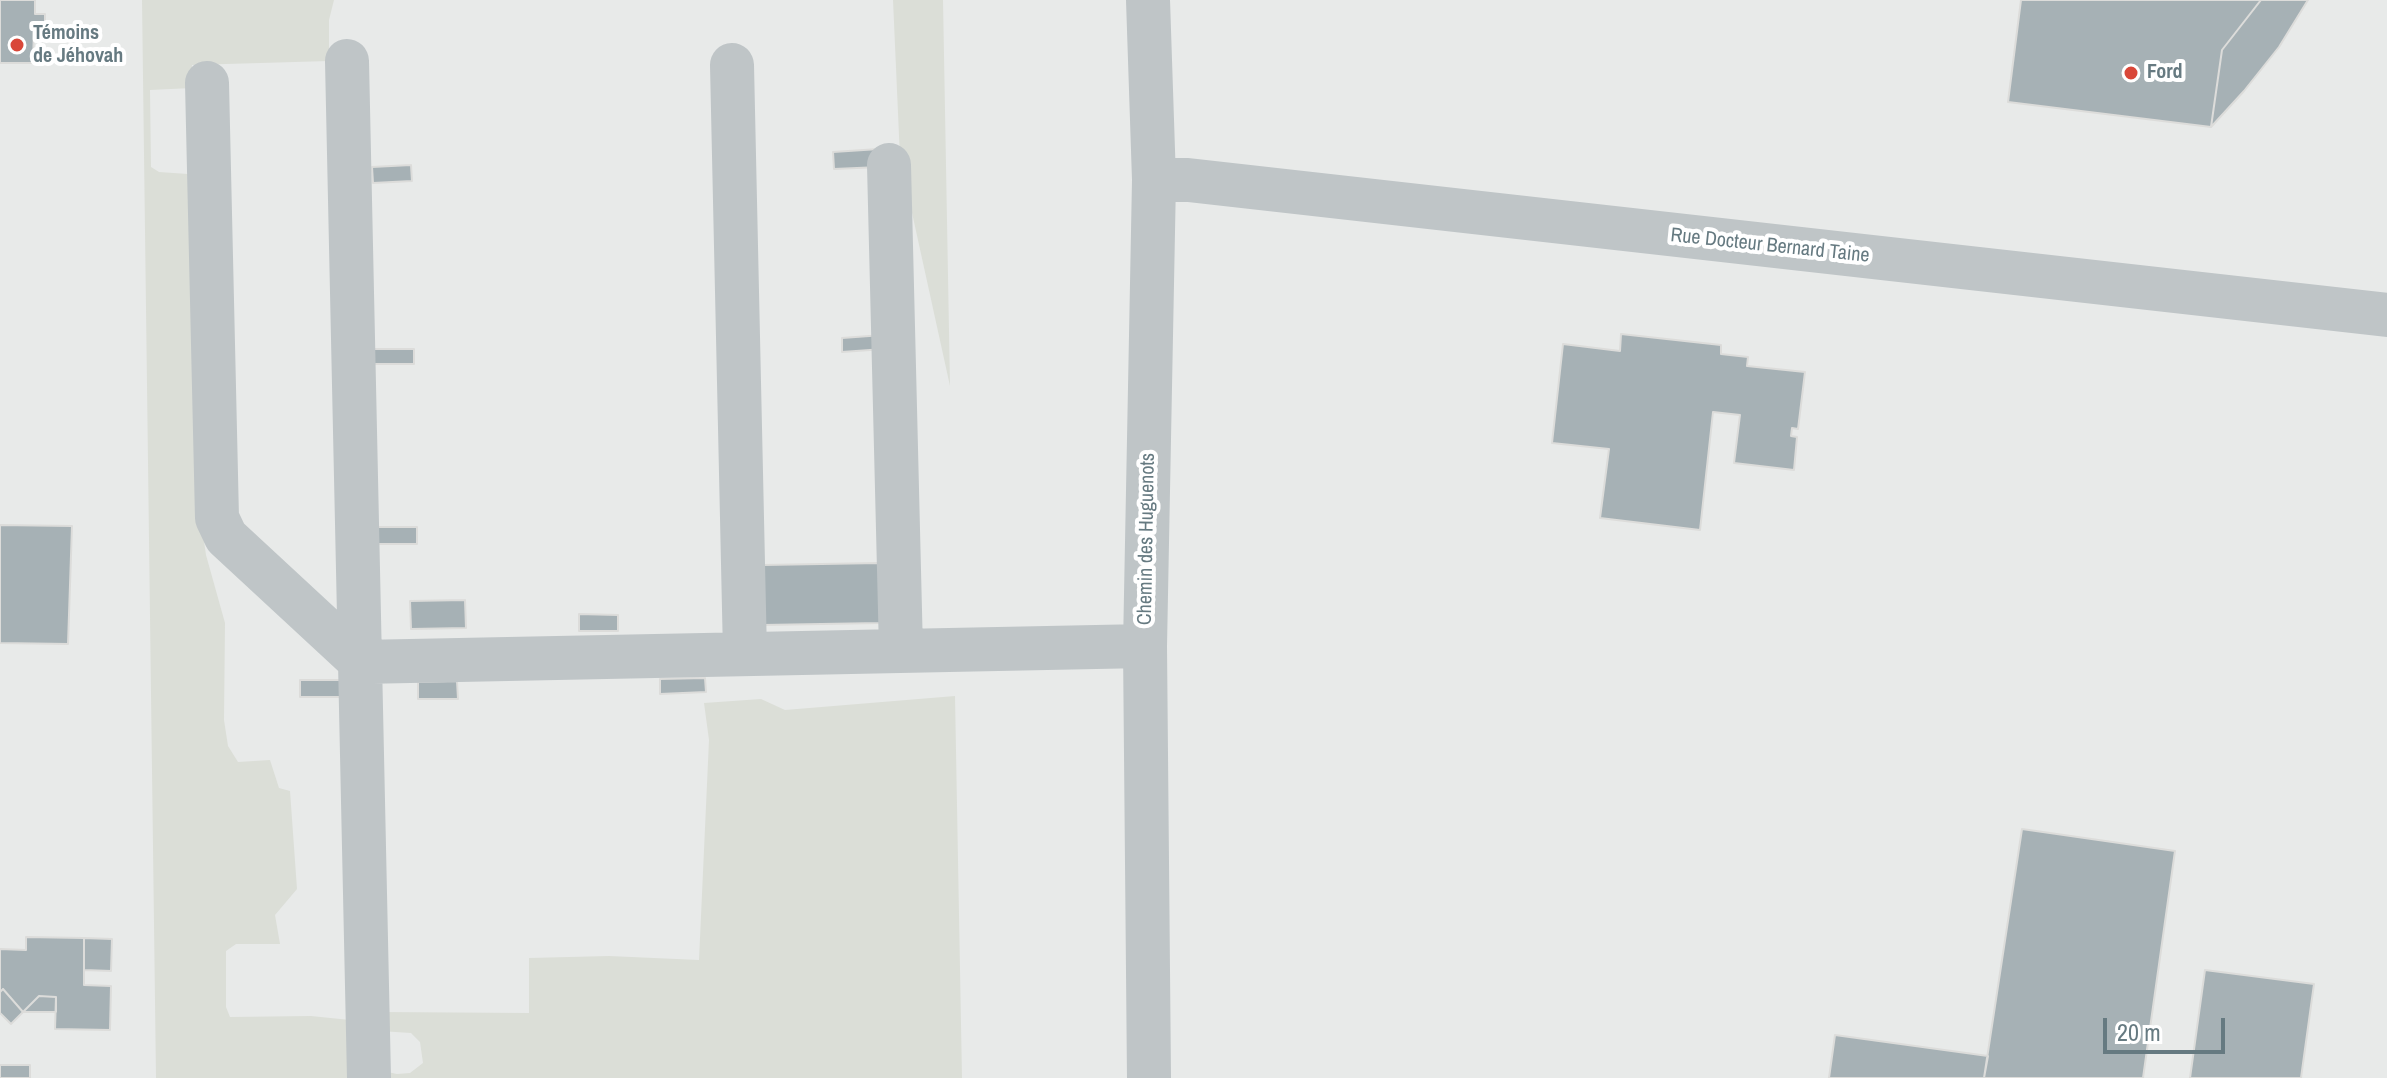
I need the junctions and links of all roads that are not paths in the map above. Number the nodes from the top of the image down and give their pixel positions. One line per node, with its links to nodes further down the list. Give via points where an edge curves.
1 (1148, 0): 6 (street, Chemin des Huguenots)
2 (347, 61): 11 (street)
3 (732, 65): 10 (street)
4 (207, 83): 11 (street, via 217,518 226,537)
5 (889, 165): 9 (street)
6 (1154, 180): 7 (street, Rue Docteur Bernard Taine); 8 (street, Chemin des Huguenots)
7 (2387, 315)
8 (1145, 646): 9 (street); 13 (street, Chemin des Huguenots)
9 (901, 651): 10 (street)
10 (745, 654): 11 (street)
11 (361, 662): 12 (street)
12 (369, 1078)
13 (1149, 1078)

